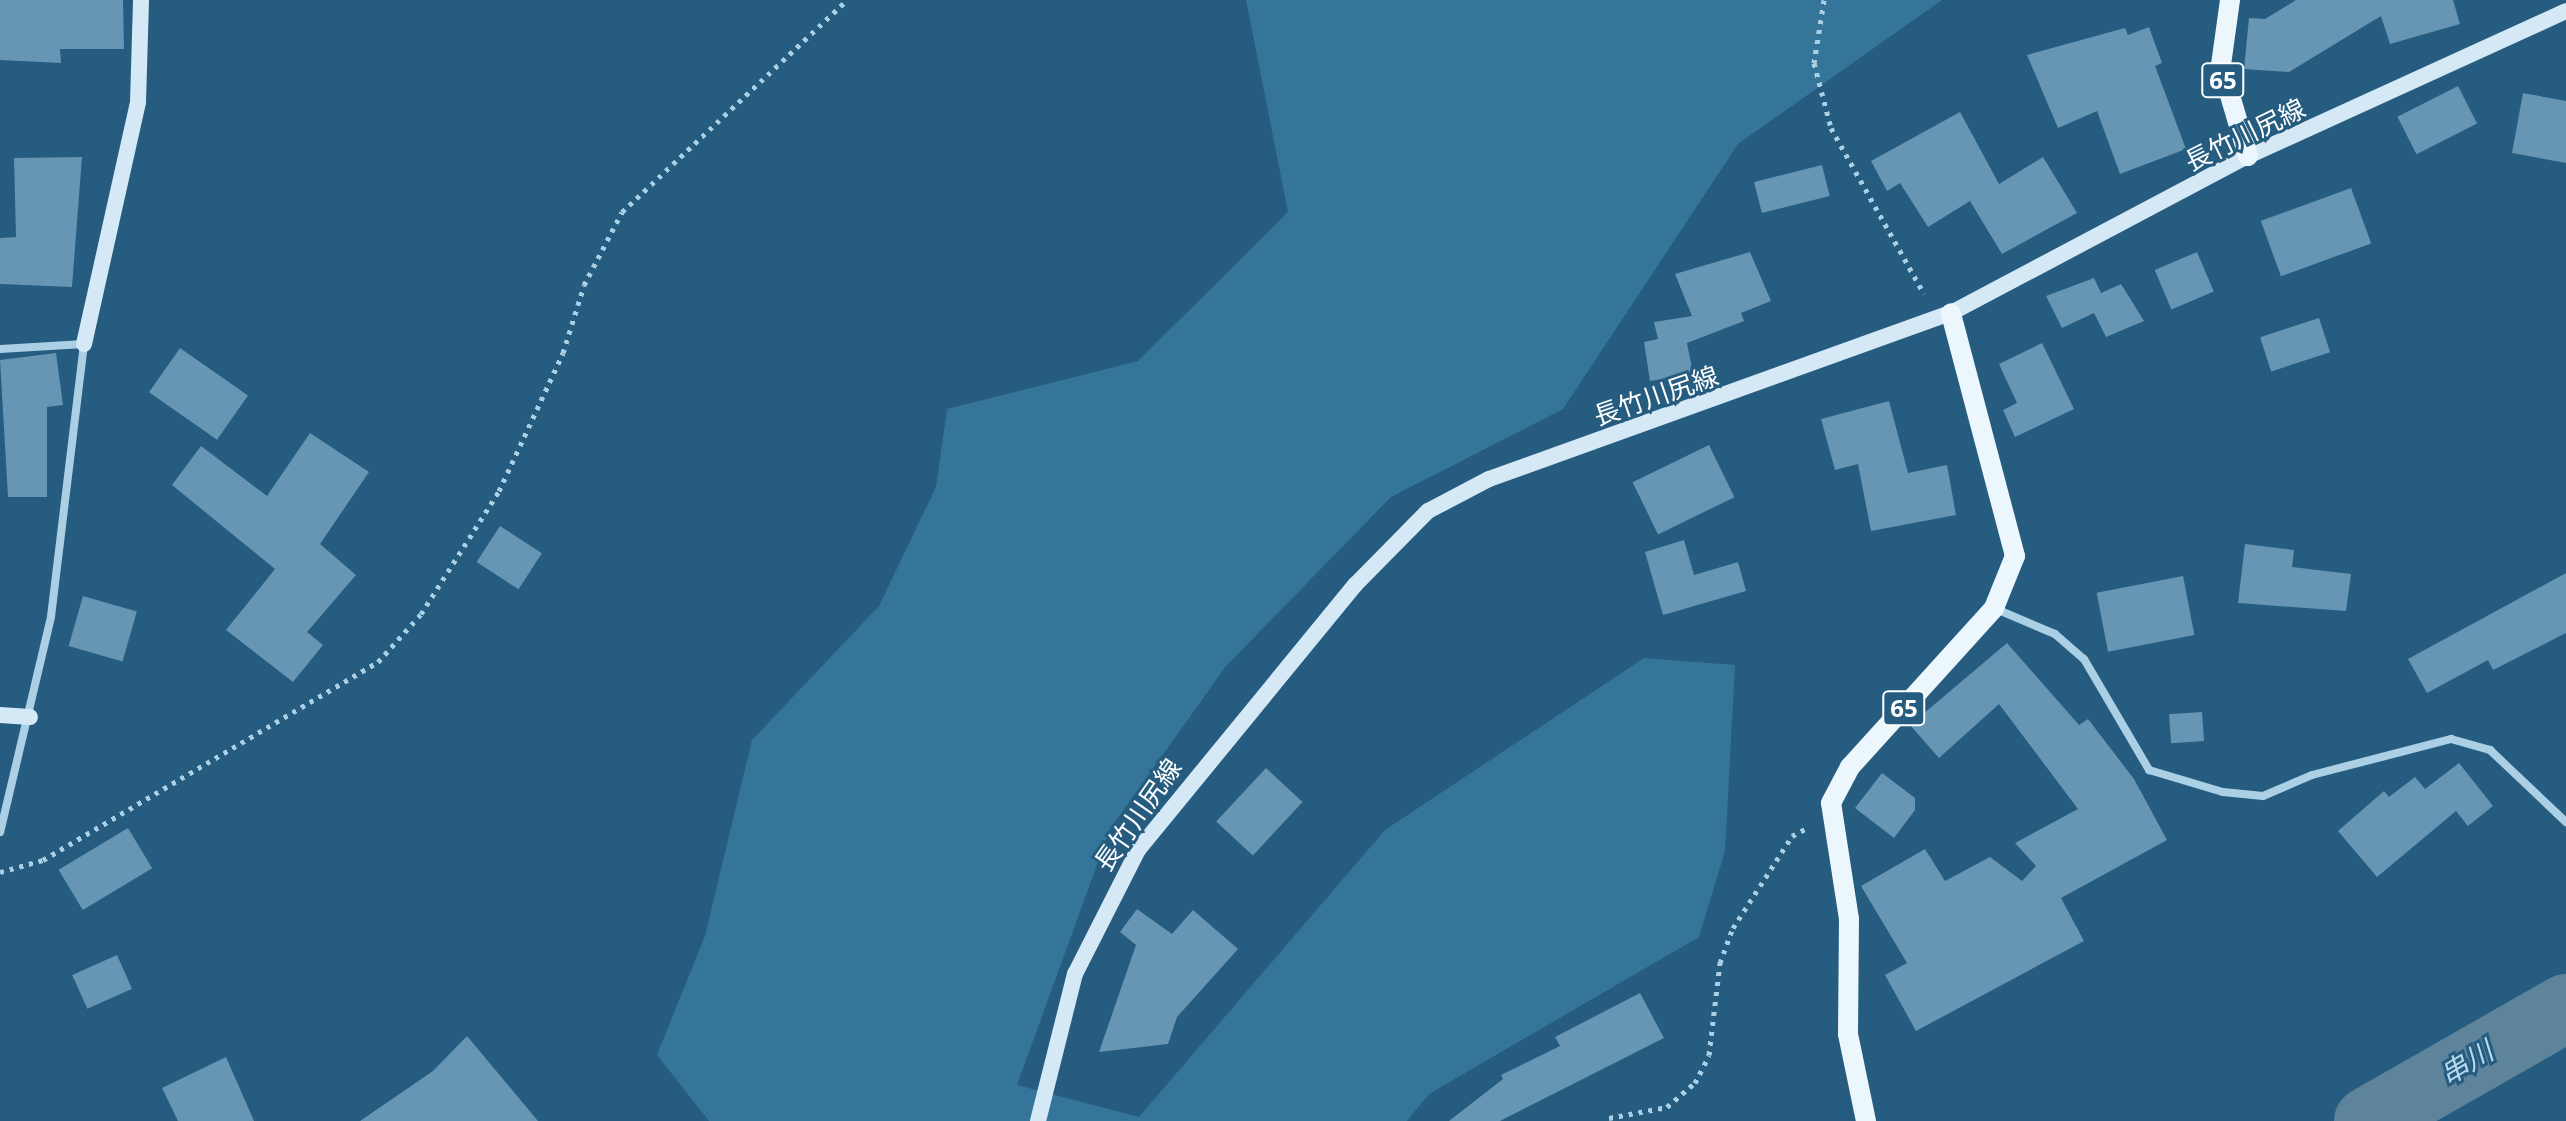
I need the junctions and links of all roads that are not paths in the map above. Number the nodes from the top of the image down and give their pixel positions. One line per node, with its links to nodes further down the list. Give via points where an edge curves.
1 (141, 0): 6 (main road, via 138,102)
2 (2230, 0): 4 (main road, 65, via 2221,65)
3 (2566, 11): 4 (main road, 長竹川尻線)
4 (2248, 156): 5 (main road, 長竹川尻線)
5 (1951, 313): 8 (main road, 65, via 2013,536 2010,578); 13 (main road, 長竹川尻線, via 1489,479 1444,500 1403,532 1210,756 1116,886 1075,974)
6 (84, 344): 7 (street); 10 (street, via 51,617)
7 (0, 349)
8 (1994, 608): 11 (street, via 2055,634 2084,659 2149,770 2223,792 2263,796 2312,775 2451,739 2490,750); 14 (main road, 65, via 1850,767 1829,815 1849,919 1848,1034)
9 (0, 715): 10 (main road)
10 (30, 717): 12 (street)
11 (2566, 822)
12 (0, 832)
13 (1038, 1121)
14 (1866, 1121)

